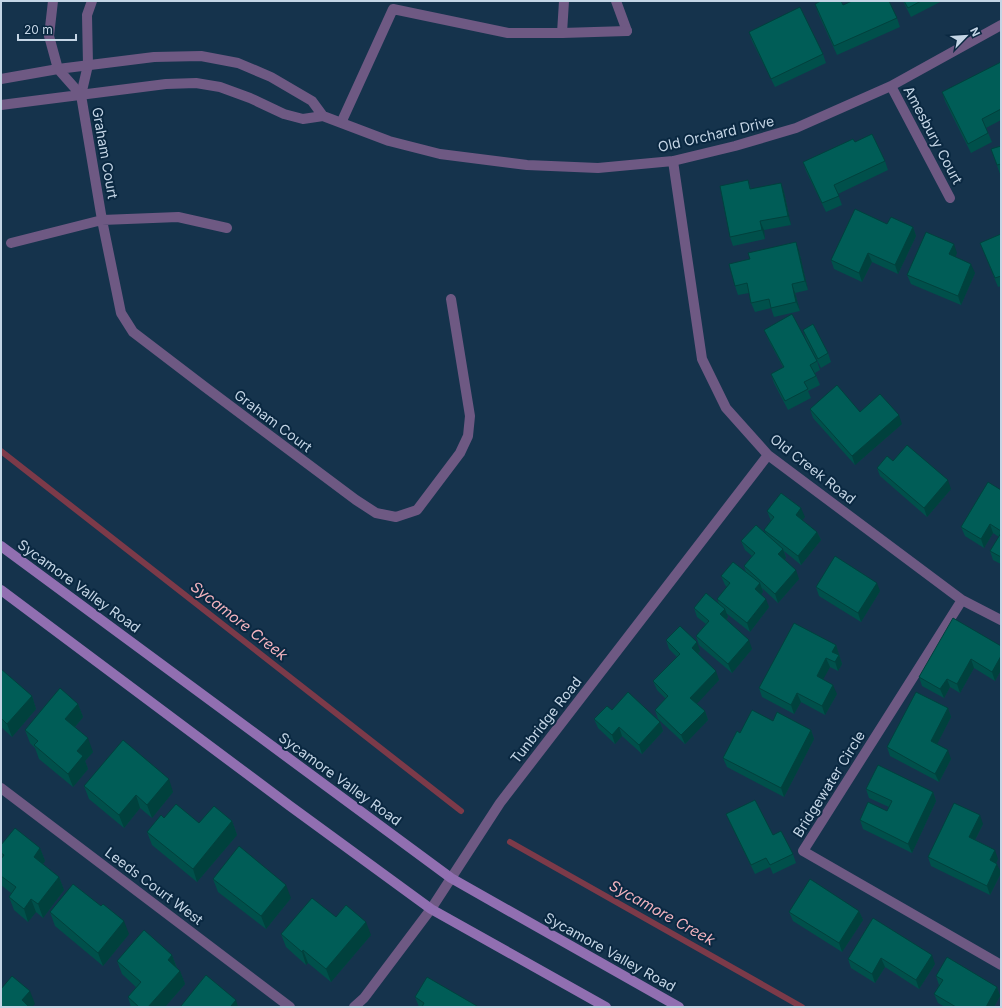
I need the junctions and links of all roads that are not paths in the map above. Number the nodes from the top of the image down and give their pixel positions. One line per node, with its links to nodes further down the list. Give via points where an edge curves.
1 (53, 1): 8 (street, via 49,36)
2 (92, 1): 7 (street, via 87,15)
3 (564, 1): 6 (street)
4 (616, 1): 6 (street, via 627,31)
5 (1001, 26): 10 (street, Old Orchard Drive)
6 (562, 33): 14 (street, via 508,33 393,9)
7 (88, 66): 8 (street); 11 (street); 13 (street, via 154,57 201,56 238,63 271,77 312,101)
8 (58, 69): 9 (street); 11 (street)
9 (1, 79)
10 (891, 86): 15 (street, Old Orchard Drive, via 796,128); 16 (street, Amesbury Court)
11 (81, 95): 12 (street, Old Orchard Drive); 13 (street, Old Orchard Drive, via 166,84 196,83 220,87 284,114 303,119); 17 (street, Graham Court)
12 (1, 105)
13 (323, 116): 14 (street, Old Orchard Drive)
14 (341, 122): 15 (street, Old Orchard Drive, via 389,141 440,154 527,165 598,168)
15 (673, 161): 21 (street, Old Creek Road, via 702,360 726,408)
16 (950, 198)
17 (102, 220): 18 (street, via 178,217); 19 (street); 20 (street, Graham Court, via 121,314 133,332 376,513 396,517 417,510 460,453 468,436 470,416)
18 (227, 228)
19 (11, 243)
20 (451, 299)
21 (768, 455): 24 (street, Old Creek Road); 27 (street, Tunbridge Road, via 500,803)
22 (1, 546): 27 (main road, Sycamore Valley Road)
23 (1, 590): 28 (main road)
24 (962, 600): 25 (street, Old Creek Road); 29 (street, Bridgewater Circle, via 803,851)
25 (1001, 620)
26 (1, 788): 30 (street, Leeds Court West)
27 (451, 878): 28 (street, Tunbridge Road); 33 (main road, Sycamore Valley Road)
28 (431, 909): 31 (street, Tunbridge Road, via 364,998); 32 (main road)
29 (1001, 965)
30 (290, 1007)
31 (354, 1007)
32 (606, 1007)
33 (679, 1007)

